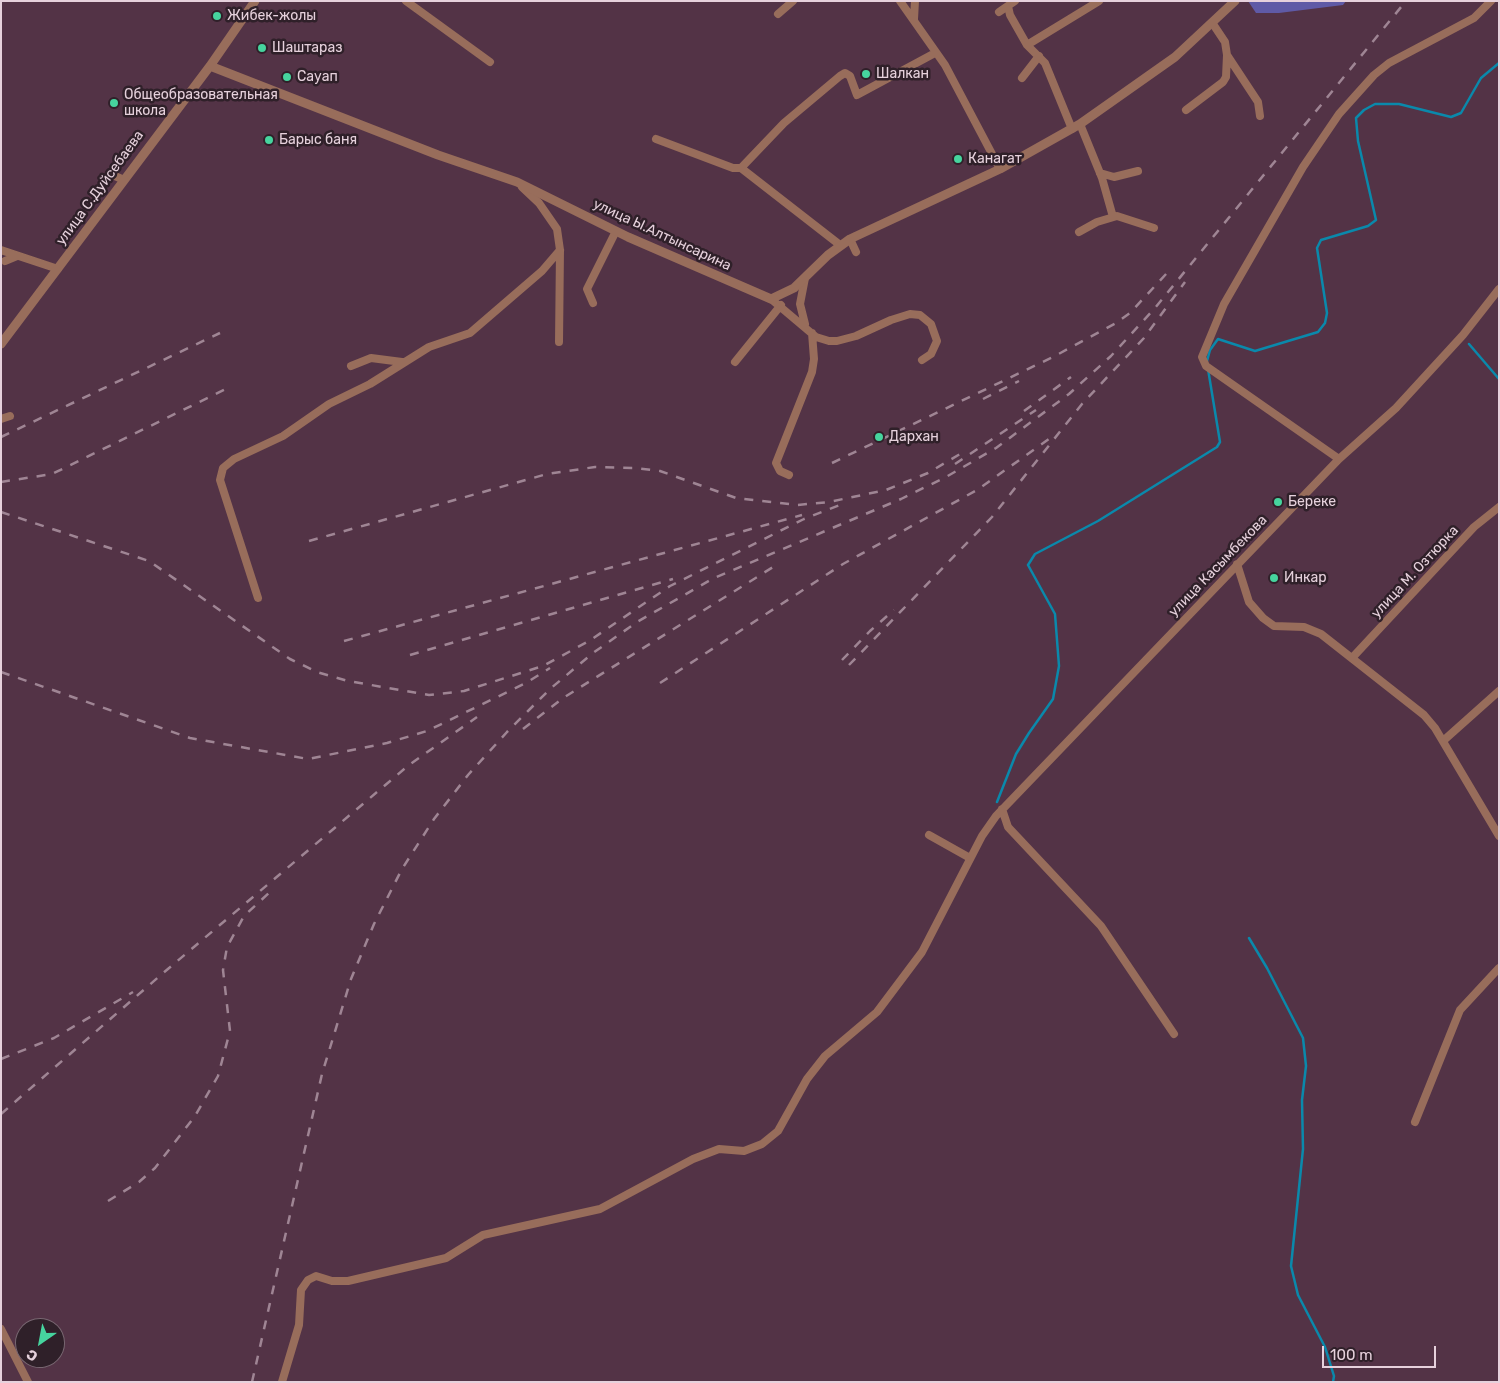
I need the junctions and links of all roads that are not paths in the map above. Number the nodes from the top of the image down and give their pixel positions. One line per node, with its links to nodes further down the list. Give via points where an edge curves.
1 (255, 1): 20 (street, улица С.Дуйсебаева)
2 (406, 1): 19 (street)
3 (793, 1): 12 (street)
4 (900, 1): 13 (street)
5 (914, 1): 13 (street)
6 (1015, 1): 10 (street)
7 (1099, 1): 15 (street)
8 (1235, 1): 14 (street)
9 (1491, 1): 58 (street, via 1474,18 1389,63 1339,114 1303,167 1224,304 1202,357 1206,366)
10 (1008, 6): 11 (street); 15 (street)
11 (999, 12)
12 (778, 14)
13 (914, 19): 16 (street)
14 (1213, 24): 17 (street, via 1225,42); 24 (street, via 1147,79)
15 (1027, 45): 18 (street)
16 (935, 53): 26 (street, via 857,96 850,76 845,73 784,123); 27 (street, via 945,65)
17 (1227, 55): 22 (street, via 1223,82); 23 (street, via 1258,102)
18 (1039, 56): 21 (street); 24 (street)
19 (490, 62)
20 (210, 66): 30 (street, улица Ы.Алтынсарина, via 438,155); 42 (street, улица С.Дуйсебаева, via 120,178)
21 (1022, 78)
22 (1186, 110)
23 (1260, 116)
24 (1076, 127): 27 (street); 29 (street)
25 (656, 139): 26 (street, via 733,168)
26 (742, 168): 36 (street)
27 (1000, 170): 35 (street)
28 (1138, 171): 29 (street, via 1114,177)
29 (1100, 173): 31 (street)
30 (517, 182): 33 (street, улица Ы.Алтынсарина); 38 (street, via 548,214 557,229)
31 (1113, 217): 32 (street); 34 (street)
32 (1154, 228)
33 (616, 231): 45 (street, улица Ы.Алтынсарина); 46 (street, via 587,289)
34 (1079, 232)
35 (850, 239): 36 (street); 39 (street)
36 (840, 245): 43 (street)
37 (1, 250): 40 (street)
38 (560, 250): 50 (street); 53 (street, via 542,271 470,334 429,347)
39 (856, 252)
40 (17, 256): 41 (street); 42 (street)
41 (5, 261)
42 (58, 269): 51 (street, улица С.Дуйсебаева)
43 (805, 278): 45 (street, via 788,292); 48 (street, via 800,310)
44 (1499, 289): 58 (street, улица Касымбекова, via 1463,335 1396,408)
45 (771, 299): 47 (street)
46 (593, 303)
47 (781, 305): 48 (street); 54 (street)
48 (806, 326): 49 (street)
49 (812, 333): 52 (street, via 823,340 837,342 891,320 910,314 920,315 931,324 937,341 931,354); 59 (street, via 812,372 776,462 780,471)
50 (559, 342)
51 (2, 343)
52 (922, 360)
53 (402, 362): 55 (street, via 371,358); 62 (street, via 370,384 329,404 283,436 223,468 220,480)
54 (735, 362)
55 (351, 366)
56 (10, 416): 57 (street)
57 (1, 419)
58 (1339, 459): 61 (street, улица Касымбекова)
59 (788, 475)
60 (1499, 507): 63 (street, улица М. Озтюрка, via 1474,526)
61 (1237, 564): 63 (street, via 1249,602 1262,618 1274,626 1304,627 1321,634); 66 (street, улица Касымбекова)
62 (258, 598)
63 (1352, 658): 65 (street, via 1424,715)
64 (1499, 691): 65 (street)
65 (1443, 742): 68 (street)
66 (1002, 809): 69 (street, улица Касымбекова); 71 (street, via 1008,827 1101,926)
67 (929, 835): 69 (street)
68 (1499, 836)
69 (970, 858): 75 (street, улица Касымбекова, via 922,952 877,1012 825,1056 807,1079 778,1132 762,1144 744,1151 719,1149 693,1159 600,1209 482,1235 446,1258 348,1282 316,1276 308,1280 301,1290 300,1325)
70 (1499, 968): 72 (street, via 1460,1010)
71 (1174, 1034)
72 (1415, 1122)
73 (1, 1329): 74 (street)
74 (28, 1382)
75 (282, 1382)

